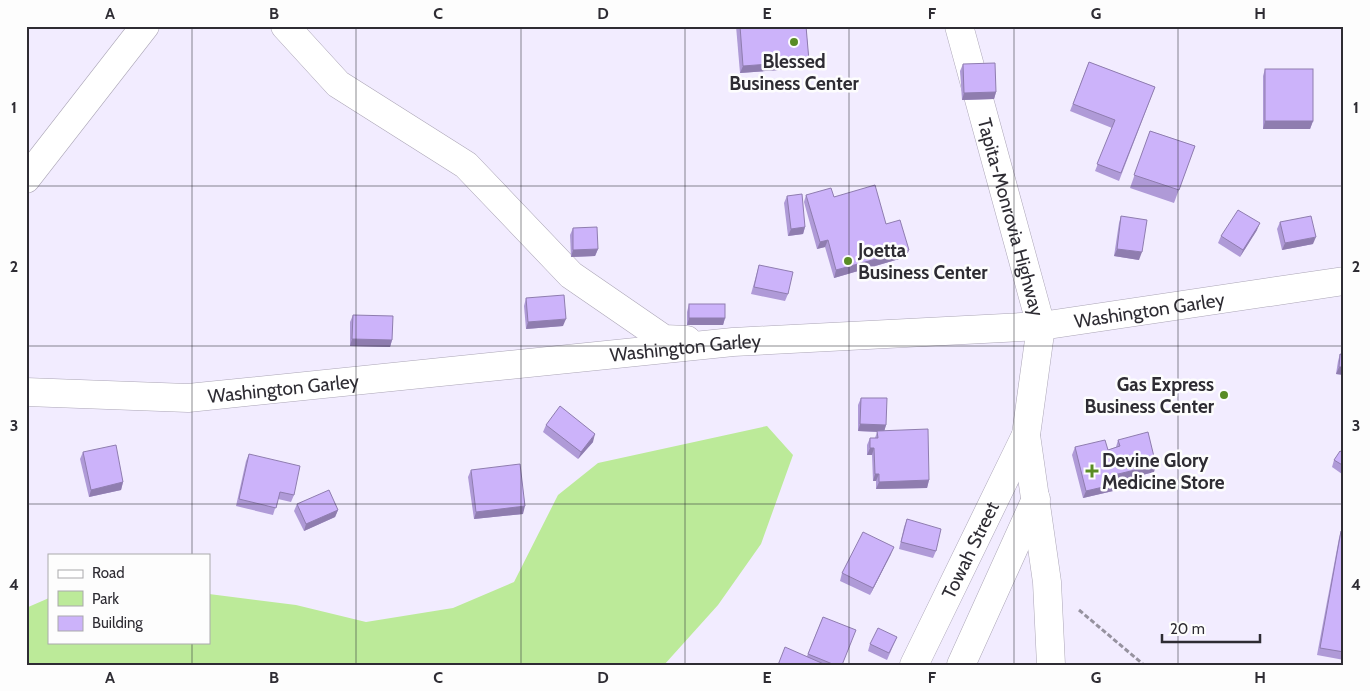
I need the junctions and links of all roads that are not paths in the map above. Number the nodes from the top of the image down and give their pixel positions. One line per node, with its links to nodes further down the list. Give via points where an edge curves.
1 (145, 26): 4 (main road)
2 (285, 26): 7 (main road, via 338,84 466,165 571,275 664,339)
3 (959, 26): 6 (main road, Tapita-Monrovia Highway)
4 (26, 179)
5 (1344, 281): 6 (main road, Washington Garley)
6 (1041, 326): 7 (main road, Washington Garley); 9 (main road, Tapita-Monrovia Highway)
7 (733, 342): 8 (main road, Washington Garley, via 188,398)
8 (26, 392)
9 (1026, 435): 10 (main road, Tapita-Monrovia Highway); 11 (main road, Towah Street)
10 (1036, 499): 12 (main road, Towah Street); 13 (main road, Tapita-Monrovia Highway, via 1047,582)
11 (914, 665)
12 (961, 665)
13 (1051, 665)

